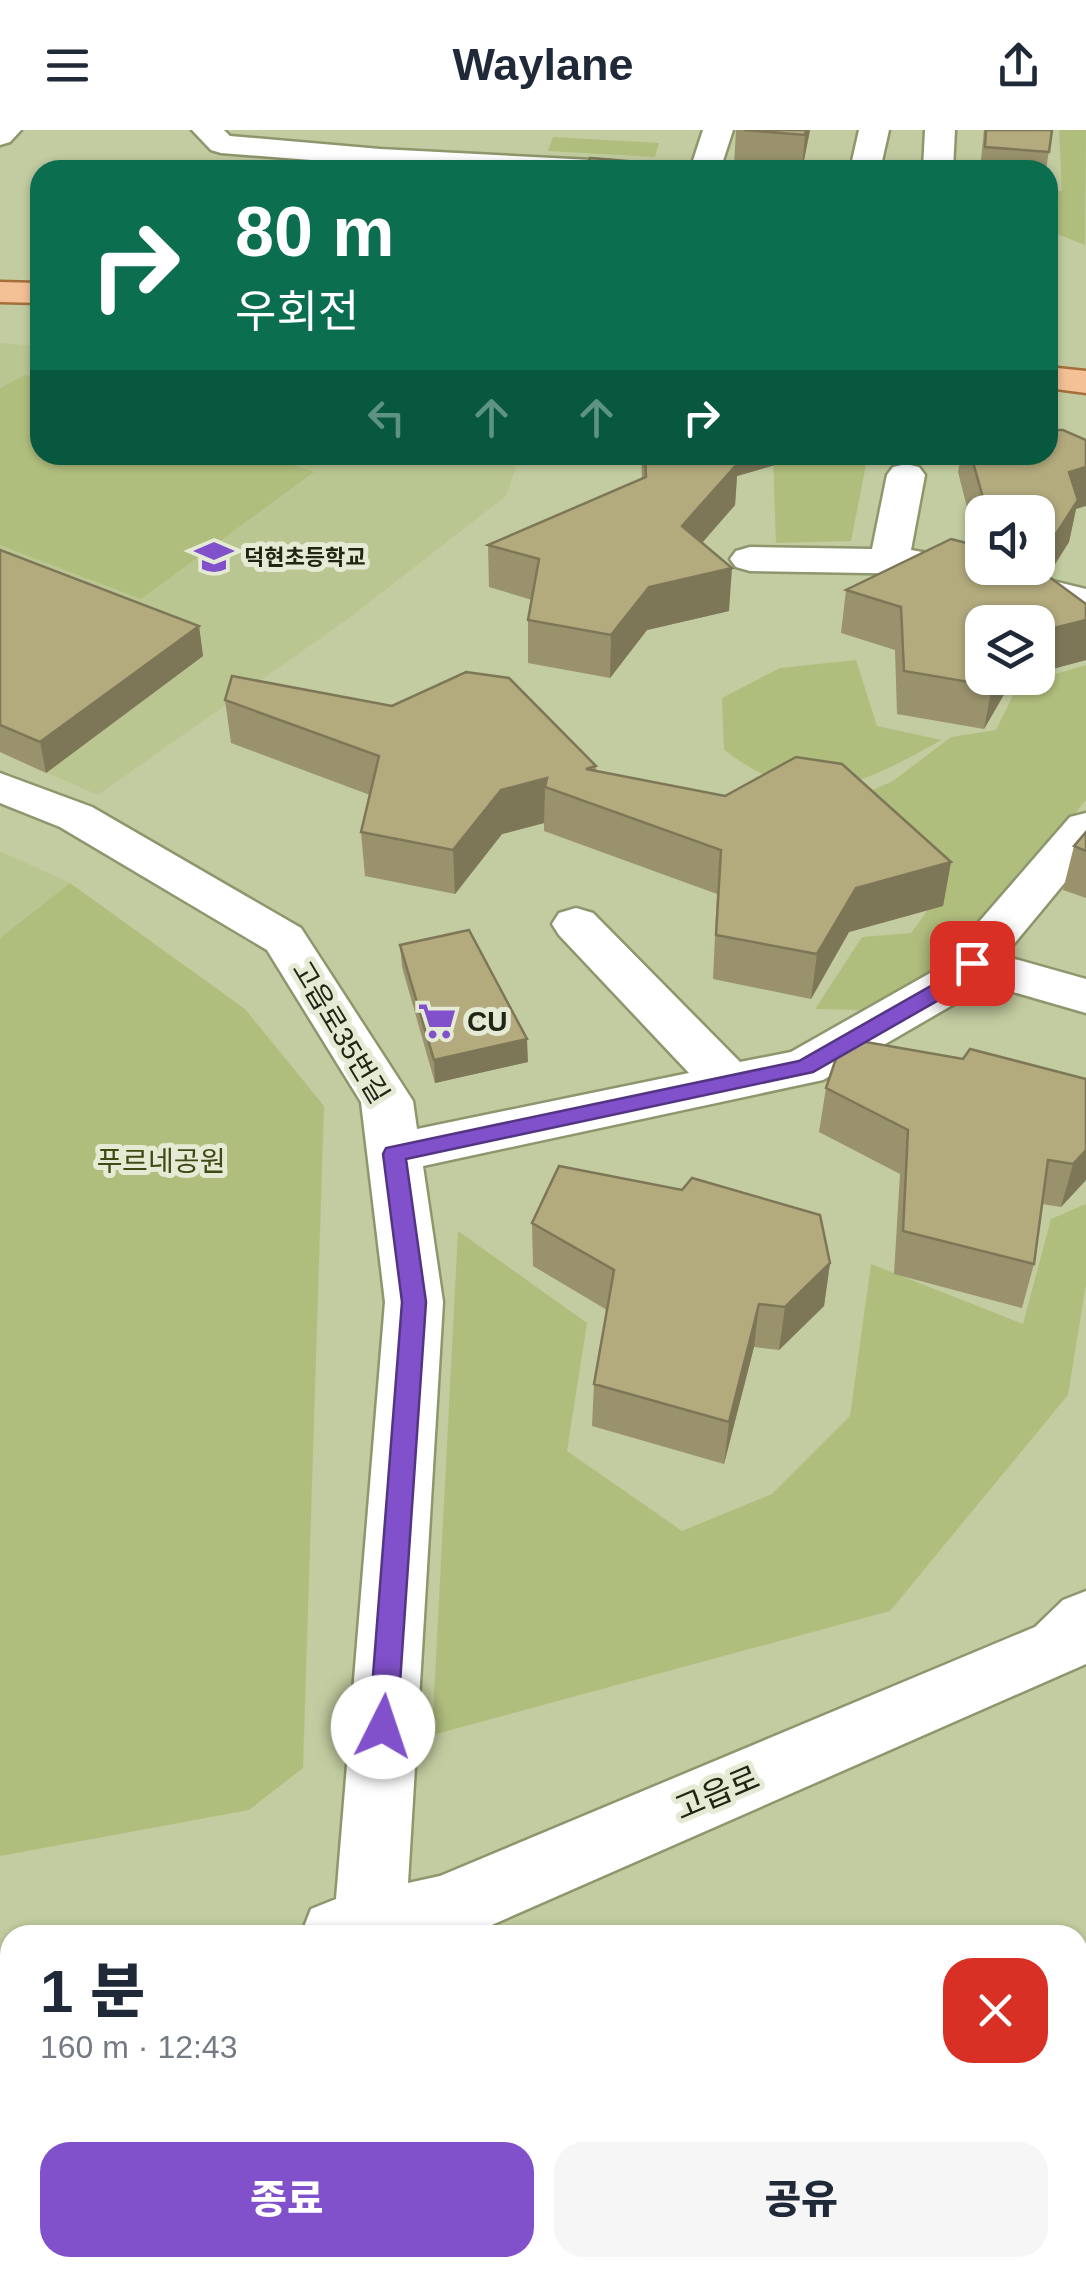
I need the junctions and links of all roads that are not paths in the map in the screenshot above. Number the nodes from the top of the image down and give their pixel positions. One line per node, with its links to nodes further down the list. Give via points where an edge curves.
1 (6, 130): 7 (street)
2 (206, 130): 8 (street, via 220,144)
3 (419, 130): 10 (street)
4 (874, 130): 12 (street)
5 (940, 130): 13 (street)
6 (708, 131): 11 (street)
7 (0, 136)
8 (344, 142): 9 (street)
9 (407, 160)
10 (417, 160)
11 (706, 160)
12 (868, 160)
13 (938, 160)
14 (0, 292): 15 (main road)
15 (30, 293)
16 (1058, 379): 17 (main road)
17 (1086, 382)
18 (906, 475): 20 (street)
19 (750, 559): 20 (street)
20 (890, 562): 21 (street, via 928,562)
21 (1086, 601)
22 (0, 787): 28 (street, 고읍로35번길, via 76,818 284,939 388,1101)
23 (1086, 828): 25 (street)
24 (576, 924): 27 (street)
25 (972, 963): 26 (street); 27 (street, via 957,980 805,1067)
26 (1086, 996)
27 (728, 1083): 28 (street)
28 (394, 1154): 30 (street, 고읍로35번길, via 414,1302)
29 (1086, 1620): 31 (street, 고읍로, via 1040,1656 442,1911)
30 (358, 1925)
31 (385, 1925)

